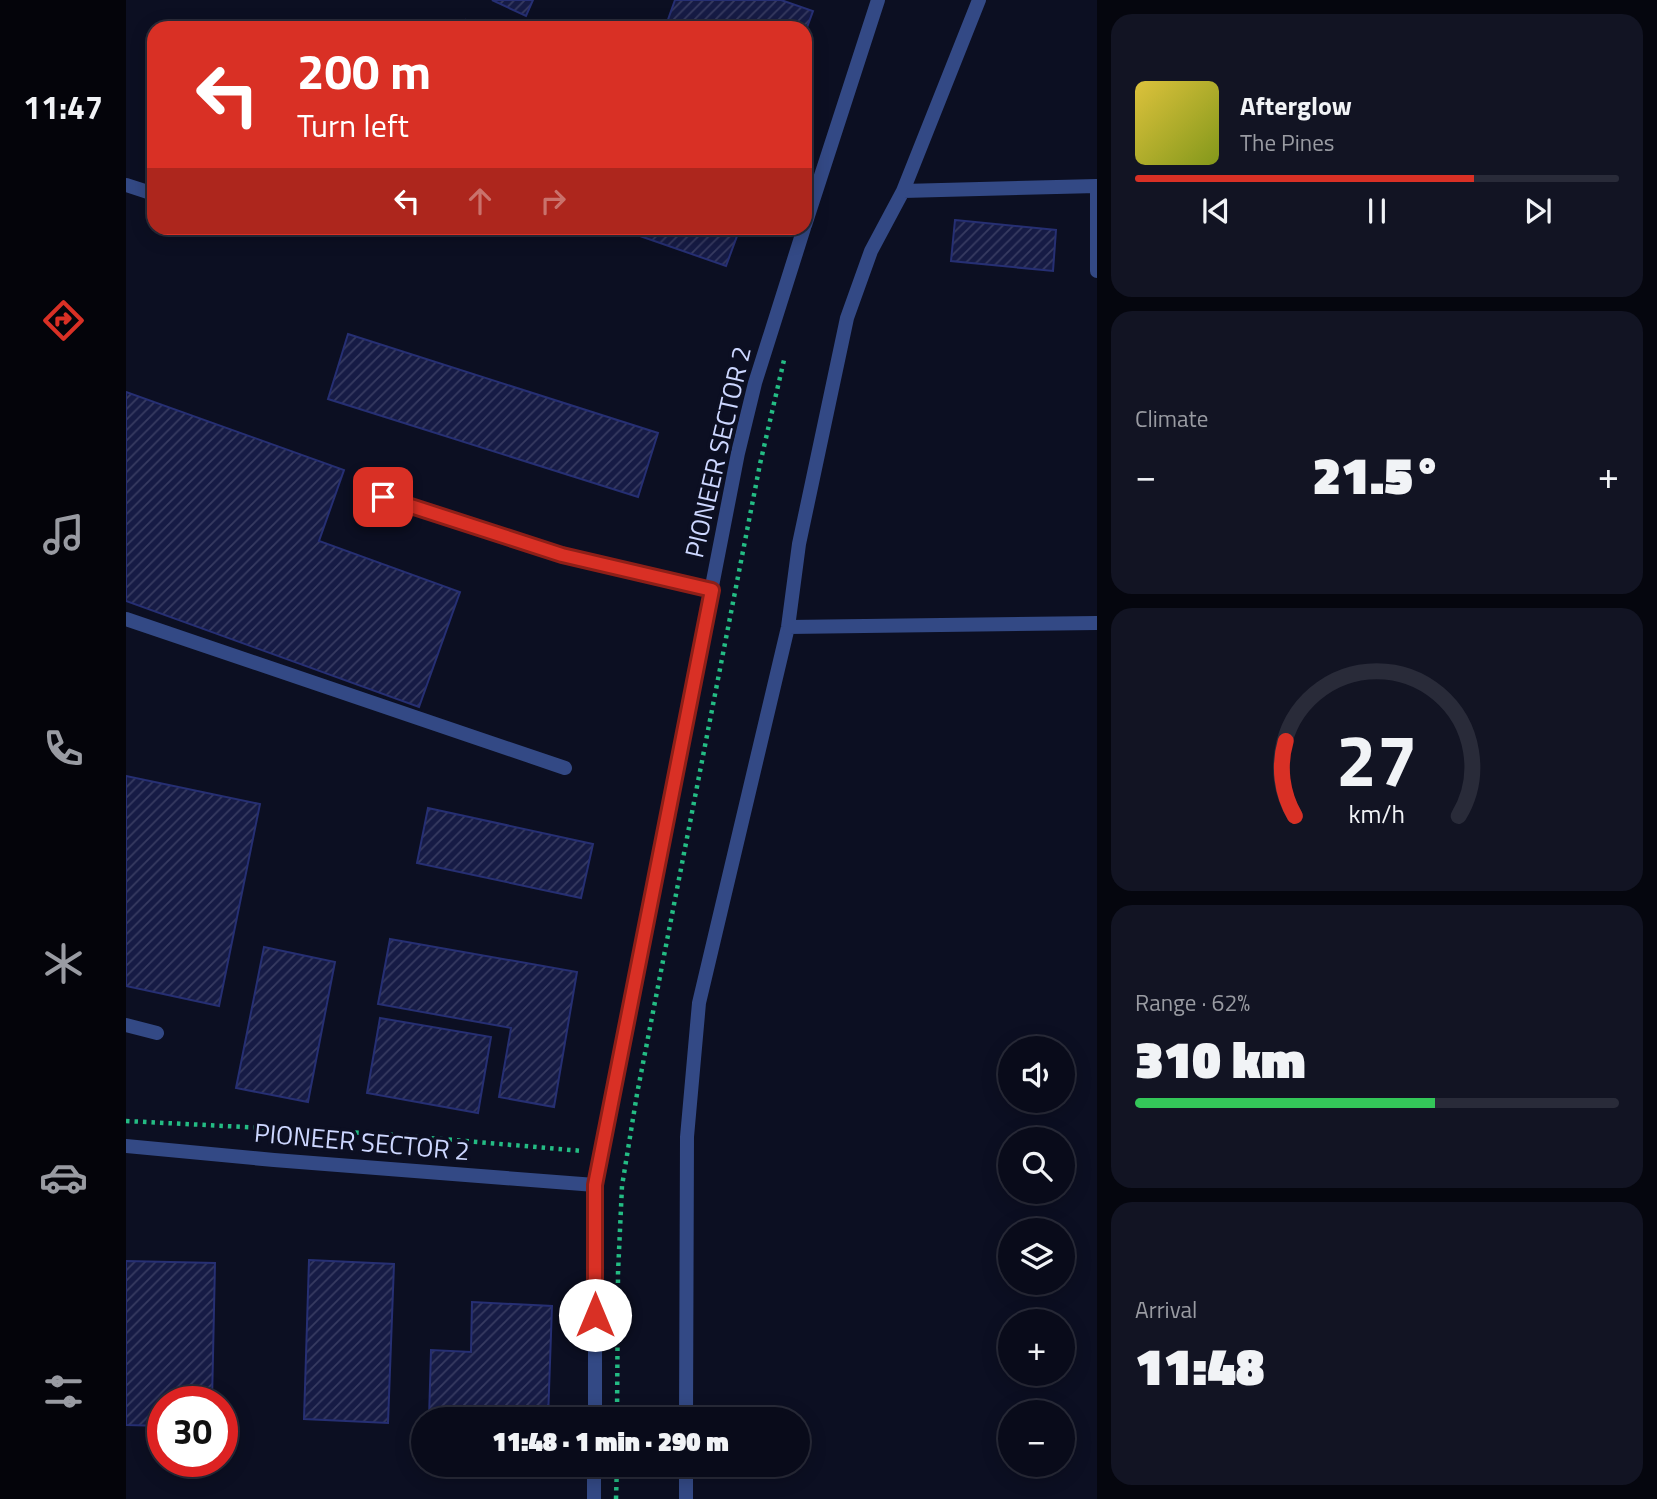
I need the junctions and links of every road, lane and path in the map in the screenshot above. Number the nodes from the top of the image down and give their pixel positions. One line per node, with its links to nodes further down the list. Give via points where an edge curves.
1 (878, 0): 7 (street, PIONEER SECTOR 2)
2 (979, 0): 5 (street)
3 (126, 185): 6 (street)
4 (1097, 186): 5 (street); 9 (street)
5 (903, 191): 15 (street, via 871,251 847,318 799,544)
6 (147, 192)
7 (812, 204)
8 (802, 235): 12 (street, PIONEER SECTOR 2, via 755,383)
9 (1097, 271)
10 (785, 359): 24 (path, via 757,477 636,1094 622,1186)
11 (383, 497): 12 (street, via 562,555)
12 (712, 590): 21 (street, PIONEER SECTOR 2)
13 (126, 619): 16 (street)
14 (1097, 622): 15 (street)
15 (789, 627): 25 (street, via 699,1003 687,1137)
16 (565, 768)
17 (126, 1025): 18 (street)
18 (157, 1033)
19 (126, 1121): 21 (path, via 383,1134)
20 (126, 1146): 22 (street, PIONEER SECTOR 2)
21 (601, 1153): 22 (street, PIONEER SECTOR 2)
22 (595, 1185): 23 (street, PIONEER SECTOR 2)
23 (594, 1407)
24 (617, 1407)
25 (686, 1407)
26 (594, 1477): 29 (street)
27 (617, 1477): 30 (path)
28 (686, 1477): 31 (street)
29 (594, 1499)
30 (616, 1499)
31 (686, 1499)

